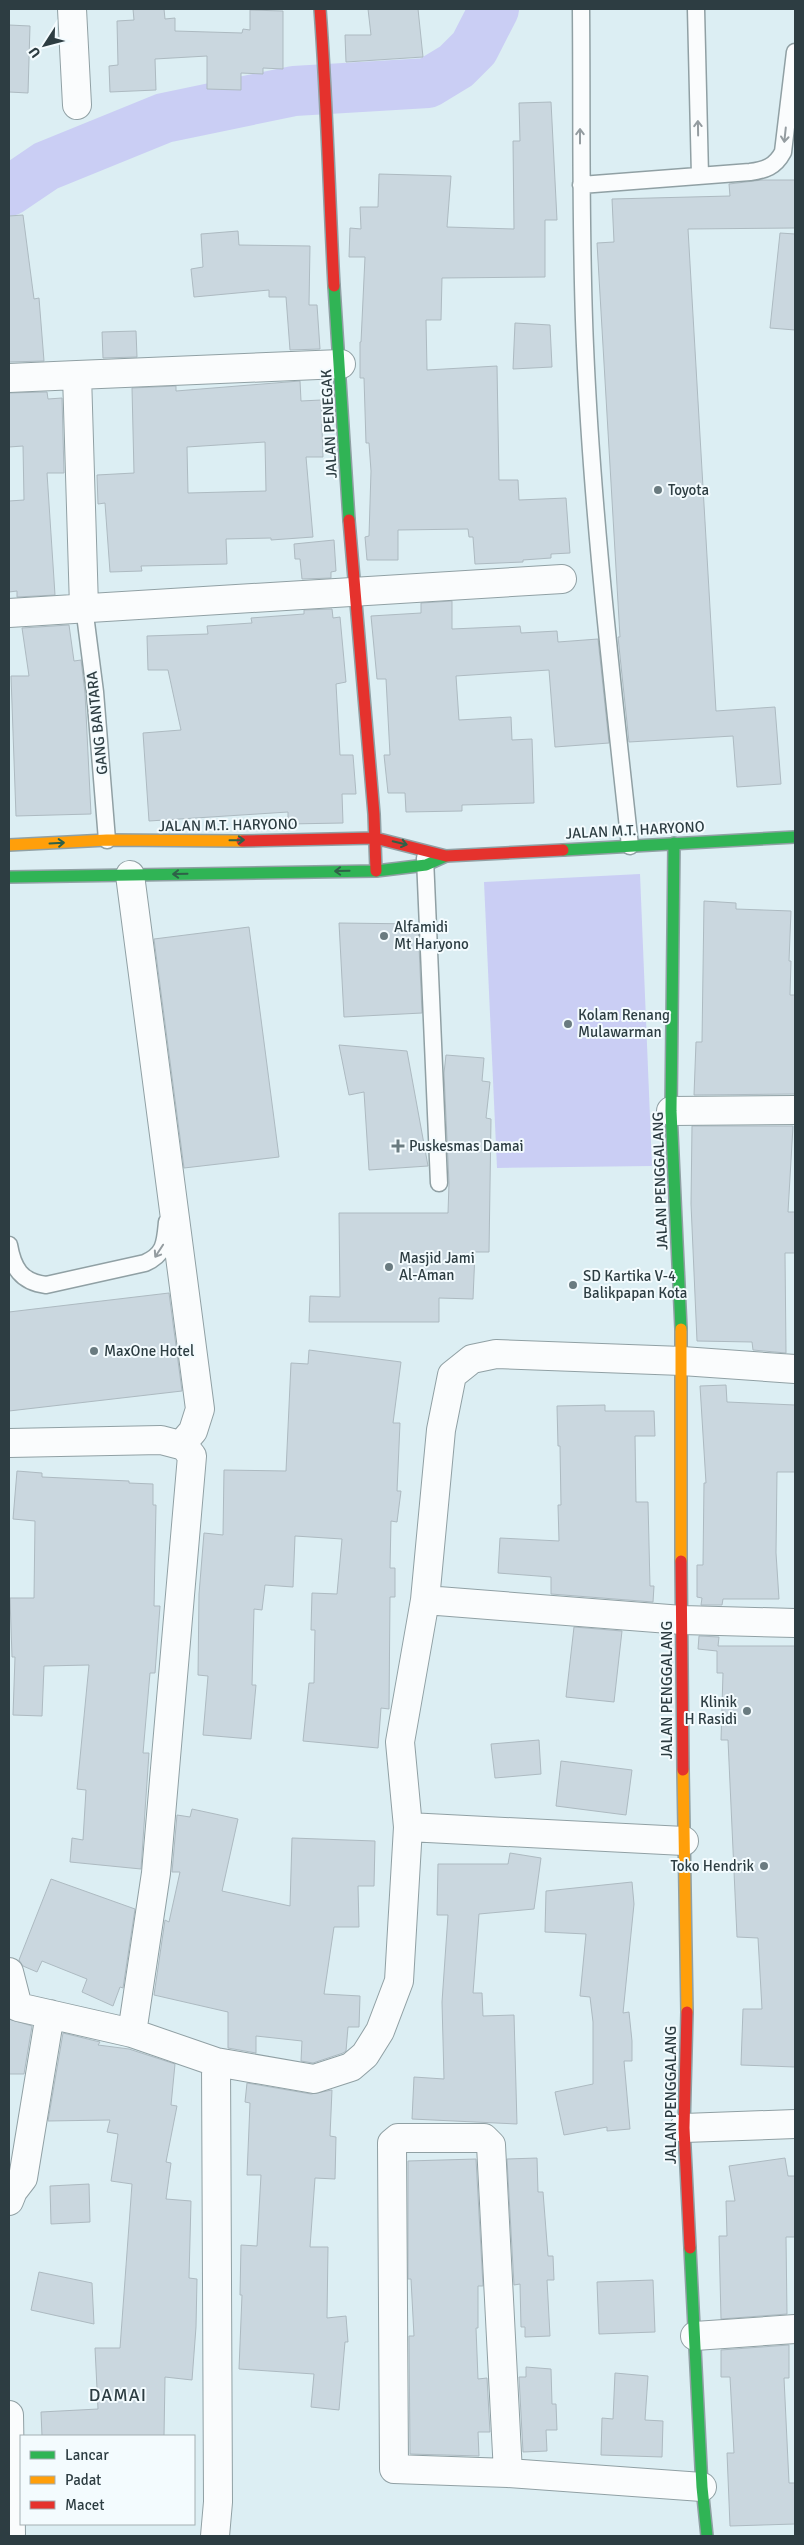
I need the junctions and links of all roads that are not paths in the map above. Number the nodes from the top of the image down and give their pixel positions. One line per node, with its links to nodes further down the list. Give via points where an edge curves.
1 (72, 9): 6 (street)
2 (320, 9): 9 (street, JALAN PENEGAK)
3 (581, 9): 8 (lane, one-way to 3)
4 (696, 9): 7 (lane, one-way to 4)
5 (795, 52): 7 (lane, one-way to 7, via 785,141 778,162 761,171)
6 (77, 105)
7 (700, 176): 8 (lane)
8 (581, 184): 21 (lane, via 585,347 602,583)
9 (340, 364): 10 (street); 13 (street, JALAN PENEGAK)
10 (77, 375): 11 (street); 14 (street)
11 (9, 378)
12 (562, 579): 13 (street)
13 (353, 591): 14 (street); 17 (street, JALAN PENEGAK)
14 (84, 607): 15 (street); 18 (lane, GANG BANTARA, via 95,692)
15 (9, 613)
16 (795, 837): 19 (street, JALAN M.T. HARYONO)
17 (375, 838): 18 (street, JALAN M.T. HARYONO, one-way to 17); 22 (street, JALAN M.T. HARYONO, one-way to 22); 25 (street, JALAN PENEGAK)
18 (107, 840): 20 (street, JALAN M.T. HARYONO, one-way to 18)
19 (674, 843): 21 (street, JALAN M.T. HARYONO); 29 (street, JALAN PENGGALANG)
20 (9, 845)
21 (630, 846): 23 (street, JALAN M.T. HARYONO)
22 (424, 848): 23 (street, JALAN M.T. HARYONO); 24 (lane)
23 (446, 856): 24 (street, JALAN M.T. HARYONO)
24 (426, 865): 25 (street, JALAN M.T. HARYONO); 30 (lane)
25 (376, 871): 26 (street, JALAN M.T. HARYONO, one-way to 26)
26 (125, 875): 27 (street, JALAN M.T. HARYONO); 31 (lane, one-way to 31, via 167,1223 165,1240 156,1258 145,1263 46,1285 32,1282 20,1274 13,1264); 35 (street, via 200,1408 193,1431)
27 (9, 876)
28 (795, 1110): 29 (street)
29 (672, 1111): 32 (street, JALAN PENGGALANG)
30 (439, 1183)
31 (9, 1245)
32 (682, 1361): 33 (street); 36 (street, via 496,1354 472,1359 452,1375 441,1430); 37 (street, JALAN PENGGALANG)
33 (795, 1369)
34 (9, 1443): 35 (street, via 161,1440)
35 (181, 1445): 44 (street, via 192,1456 169,1736 156,1873)
36 (425, 1600): 37 (street); 39 (street, via 400,1742)
37 (682, 1620): 38 (street); 40 (street, JALAN PENGGALANG)
38 (795, 1623)
39 (408, 1827): 40 (street); 45 (street, via 399,1981 380,2031 365,2054 351,2067 314,2079)
40 (684, 1842): 47 (street, JALAN PENGGALANG, via 688,1980)
41 (9, 1972): 42 (street)
42 (13, 2007): 43 (street)
43 (50, 2014): 44 (street); 48 (street, via 23,2178)
44 (132, 2033): 45 (street)
45 (216, 2062): 55 (street, via 218,2502)
46 (795, 2124): 47 (street)
47 (684, 2128): 50 (street, JALAN PENGGALANG)
48 (9, 2201)
49 (795, 2329): 50 (street)
50 (694, 2336): 53 (street, JALAN PENGGALANG)
51 (9, 2415): 54 (street)
52 (508, 2473): 52 (street, via 394,2469 392,2143 398,2138 484,2138 491,2145); 53 (street)
53 (702, 2487): 56 (street, JALAN PENGGALANG)
54 (11, 2534)
55 (215, 2536)
56 (707, 2536)

